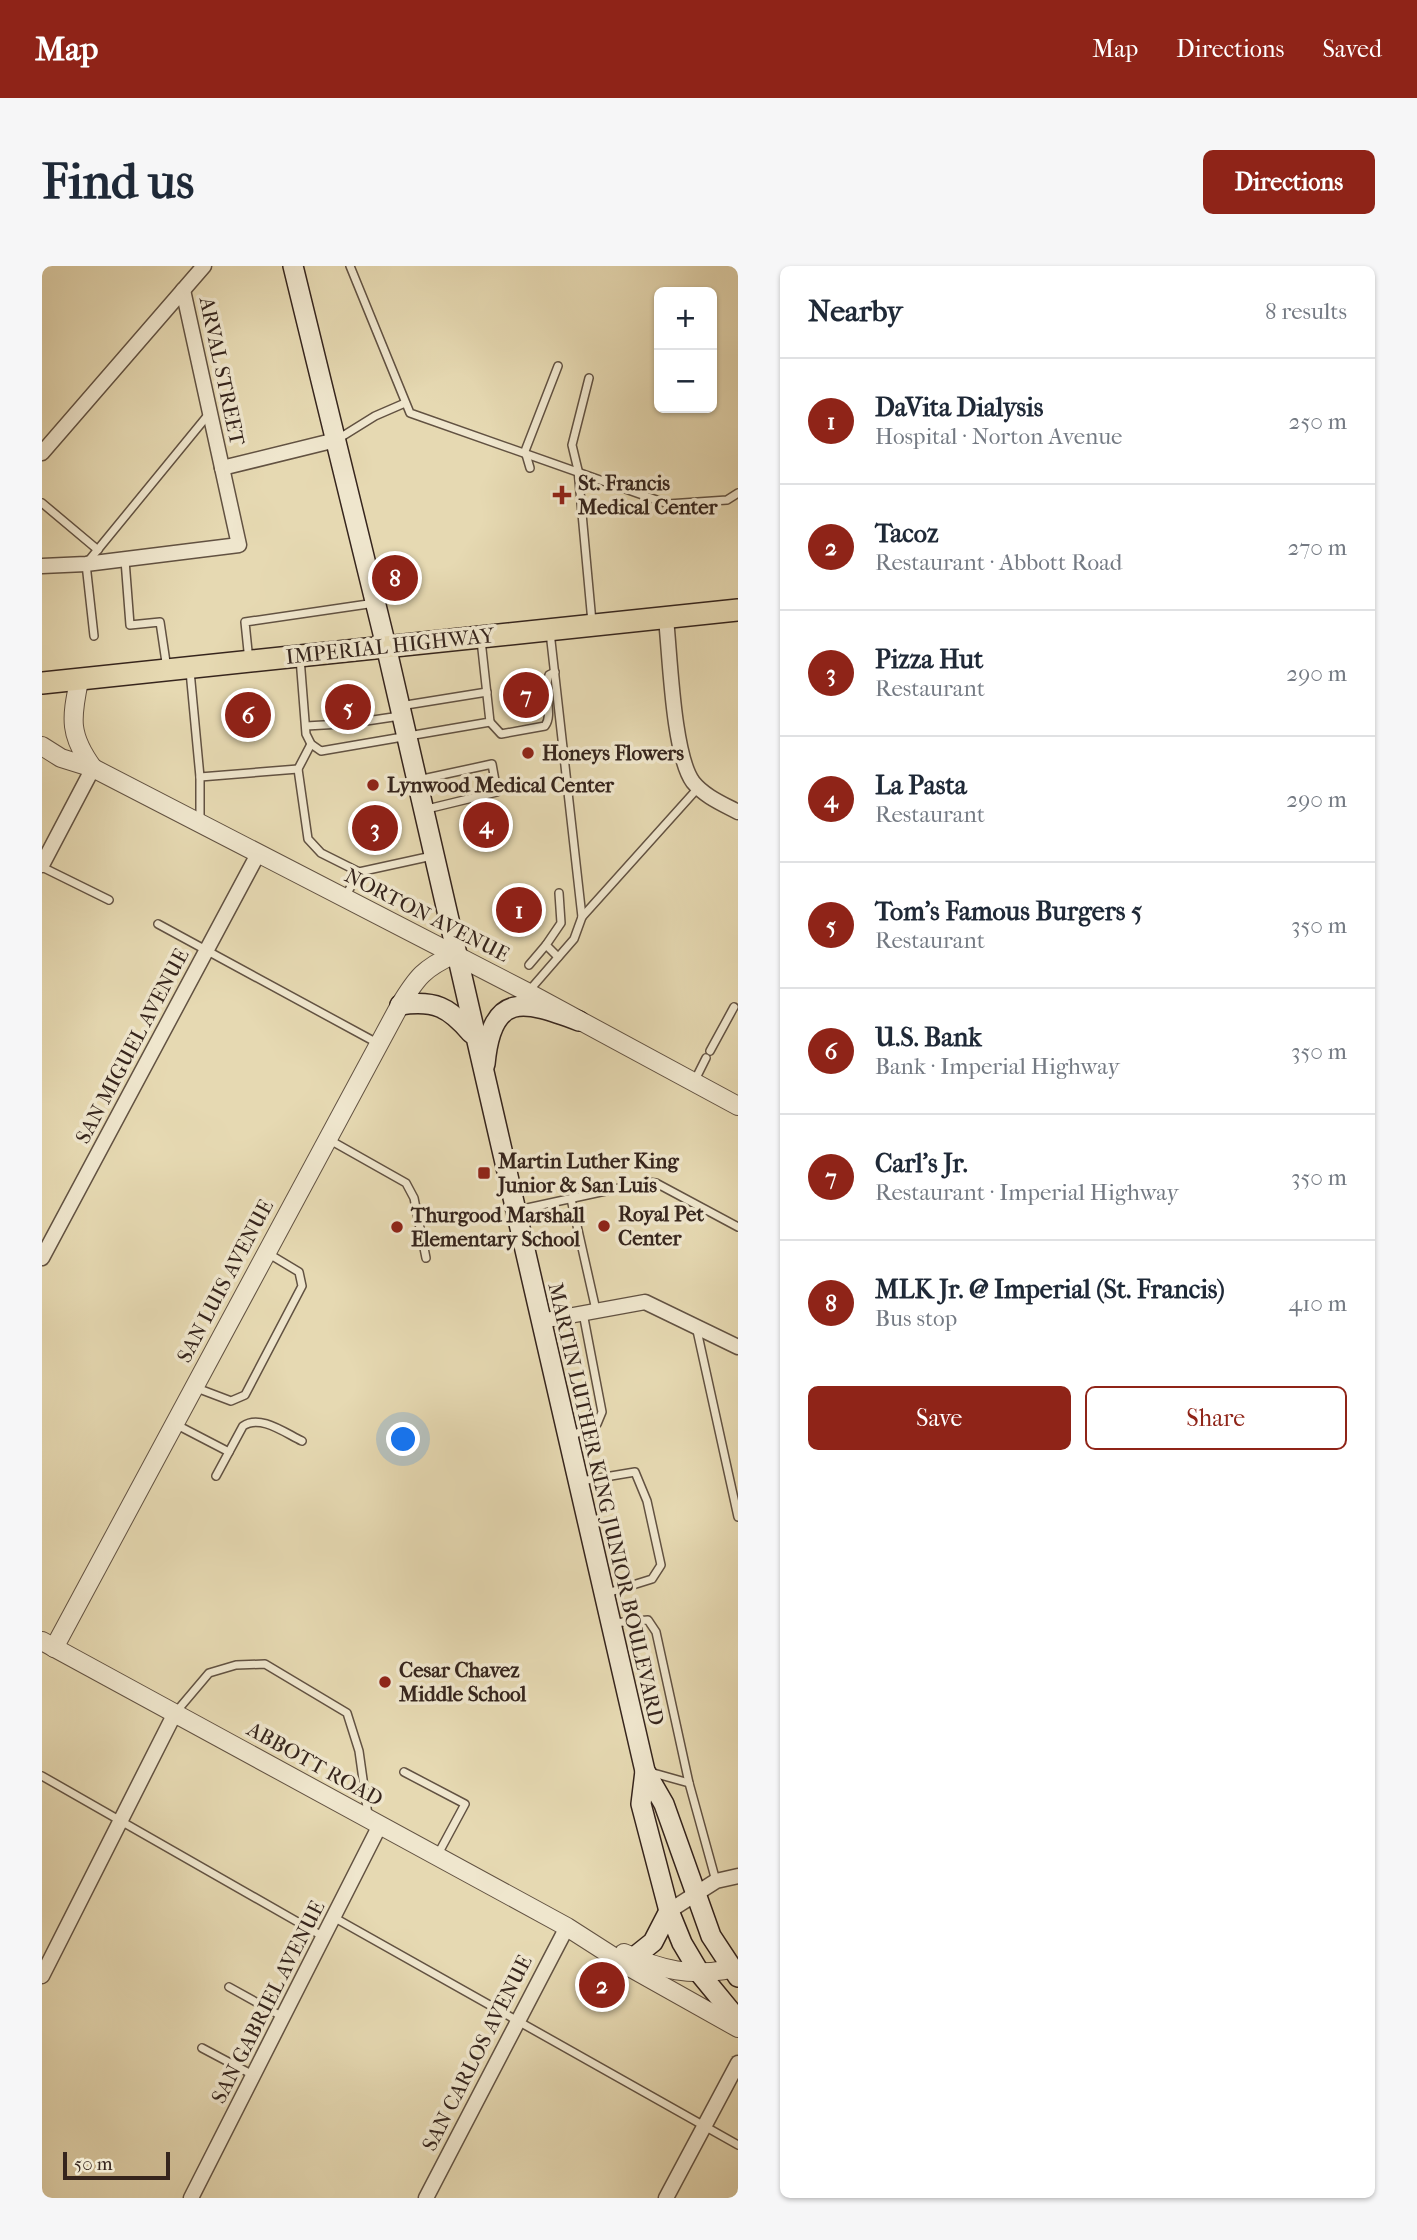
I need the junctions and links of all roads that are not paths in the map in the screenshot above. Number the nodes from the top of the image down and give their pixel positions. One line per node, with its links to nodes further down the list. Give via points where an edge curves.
1 (204, 266): 4 (street)
2 (293, 266): 10 (main road, MARTIN LUTHER KING JUNIOR BOULEVARD)
3 (350, 266): 7 (lane)
4 (183, 290): 8 (street, ARVAL STREET); 9 (street)
5 (558, 366): 11 (lane)
6 (589, 377): 15 (lane, via 572,446)
7 (405, 403): 10 (lane); 11 (lane, via 410,413)
8 (210, 413): 13 (street, ARVAL STREET); 18 (lane)
9 (47, 437): 12 (street)
10 (336, 440): 13 (street, ARVAL STREET); 22 (main road, MARTIN LUTHER KING JUNIOR BOULEVARD)
11 (525, 451): 14 (lane); 15 (lane)
12 (42, 453)
13 (222, 468): 19 (street, via 239,545)
14 (530, 468)
15 (578, 470): 16 (lane, via 668,503 727,499); 25 (lane)
16 (738, 493)
17 (42, 503): 18 (lane)
18 (98, 550): 21 (lane)
19 (125, 559): 21 (street); 33 (lane, via 130,625 160,622)
20 (45, 563): 21 (street)
21 (86, 564): 27 (lane)
22 (375, 603): 29 (main road, MARTIN LUTHER KING JUNIOR BOULEVARD); 31 (lane, via 245,622)
23 (738, 610): 24 (main road, IMPERIAL HIGHWAY)
24 (666, 619): 25 (main road, IMPERIAL HIGHWAY); 50 (street, via 680,742 687,771)
25 (593, 626): 26 (main road, IMPERIAL HIGHWAY)
26 (550, 630): 28 (main road, IMPERIAL HIGHWAY); 34 (lane)
27 (94, 636)
28 (481, 636): 29 (main road, IMPERIAL HIGHWAY); 37 (lane)
29 (386, 646): 30 (main road, IMPERIAL HIGHWAY); 38 (main road, MARTIN LUTHER KING JUNIOR BOULEVARD)
30 (300, 655): 31 (main road, IMPERIAL HIGHWAY); 42 (lane)
31 (249, 661): 32 (main road, IMPERIAL HIGHWAY)
32 (190, 668): 33 (main road, IMPERIAL HIGHWAY); 48 (lane)
33 (167, 671): 35 (main road, IMPERIAL HIGHWAY)
34 (555, 673): 39 (lane, via 549,675 544,693 549,714 545,726 501,734); 61 (lane)
35 (79, 681): 36 (main road, IMPERIAL HIGHWAY); 46 (street, via 72,724 76,746)
36 (42, 683)
37 (487, 692): 38 (lane); 39 (lane)
38 (400, 711): 40 (lane); 43 (main road, MARTIN LUTHER KING JUNIOR BOULEVARD)
39 (490, 722): 43 (lane)
40 (353, 723)
41 (341, 724): 42 (lane)
42 (306, 726): 44 (lane)
43 (406, 735): 44 (lane, via 321,751); 49 (main road, MARTIN LUTHER KING JUNIOR BOULEVARD)
44 (311, 744): 47 (lane)
45 (42, 746): 46 (street, NORTON AVENUE)
46 (93, 768): 53 (street, NORTON AVENUE); 56 (street)
47 (298, 769): 48 (lane); 57 (lane, via 308,839 321,853)
48 (200, 777): 53 (lane)
49 (416, 780): 51 (main road, MARTIN LUTHER KING JUNIOR BOULEVARD); 51 (lane, via 492,764 497,792)
50 (698, 788): 52 (street); 61 (lane)
51 (423, 810): 55 (main road, MARTIN LUTHER KING JUNIOR BOULEVARD)
52 (738, 812)
53 (200, 824): 54 (street, NORTON AVENUE)
54 (258, 854): 59 (street, NORTON AVENUE); 64 (street, SAN MIGUEL AVENUE)
55 (433, 856): 57 (lane); 65 (main road, MARTIN LUTHER KING JUNIOR BOULEVARD)
56 (42, 866): 60 (lane)
57 (359, 872): 59 (lane)
58 (559, 893): 63 (lane, via 561,923)
59 (345, 898): 65 (street, NORTON AVENUE)
60 (109, 900)
61 (582, 917): 66 (lane, via 575,939)
62 (158, 923): 64 (lane)
63 (546, 945): 66 (lane); 67 (lane)
64 (207, 951): 73 (lane); 82 (street, SAN MIGUEL AVENUE)
65 (455, 954): 68 (street, NORTON AVENUE); 69 (street, SAN LUIS AVENUE, via 429,965); 72 (main road, MARTIN LUTHER KING JUNIOR BOULEVARD)
66 (558, 957): 68 (lane)
67 (529, 965)
68 (527, 992): 71 (street, NORTON AVENUE)
69 (400, 1005): 72 (main road, via 440,1006 456,1015); 73 (street, SAN LUIS AVENUE)
70 (734, 1007): 75 (lane)
71 (579, 1021): 74 (main road, via 523,1004 503,1011 490,1032); 75 (street, NORTON AVENUE)
72 (473, 1035): 74 (main road, MARTIN LUTHER KING JUNIOR BOULEVARD)
73 (379, 1044): 77 (street, SAN LUIS AVENUE)
74 (483, 1079): 79 (main road, MARTIN LUTHER KING JUNIOR BOULEVARD)
75 (693, 1083): 76 (street, NORTON AVENUE)
76 (738, 1107)
77 (327, 1139): 81 (street, SAN LUIS AVENUE); 83 (lane, via 406,1184 414,1198)
78 (571, 1199): 79 (lane); 80 (lane, via 656,1183); 84 (lane)
79 (514, 1211): 85 (main road, MARTIN LUTHER KING JUNIOR BOULEVARD)
80 (738, 1227)
81 (266, 1252): 88 (street, SAN LUIS AVENUE); 88 (lane, via 299,1272 302,1286 245,1395 231,1401)
82 (42, 1258)
83 (426, 1258)
84 (589, 1311): 85 (street); 86 (street, via 645,1303); 90 (lane, via 602,1412 597,1424)
85 (541, 1321): 90 (main road, MARTIN LUTHER KING JUNIOR BOULEVARD)
86 (696, 1326): 87 (street); 95 (lane)
87 (738, 1347)
88 (193, 1387): 89 (street, SAN LUIS AVENUE)
89 (173, 1423): 92 (lane); 98 (street, SAN LUIS AVENUE)
90 (568, 1438): 94 (main road, MARTIN LUTHER KING JUNIOR BOULEVARD)
91 (302, 1441): 92 (lane, via 260,1422 249,1422)
92 (229, 1452): 93 (lane)
93 (216, 1476)
94 (578, 1482): 96 (main road, MARTIN LUTHER KING JUNIOR BOULEVARD); 96 (lane, via 635,1472 650,1514 661,1565 652,1579)
95 (738, 1517)
96 (604, 1595): 97 (main road, MARTIN LUTHER KING JUNIOR BOULEVARD)
97 (610, 1623): 100 (main road, MARTIN LUTHER KING JUNIOR BOULEVARD); 103 (lane, via 648,1620 656,1632)
98 (48, 1644): 99 (street, ABBOTT ROAD)
99 (175, 1713): 104 (street); 105 (street, ABBOTT ROAD); 105 (lane, via 209,1674 236,1665 265,1664 347,1713)
100 (645, 1771): 103 (lane); 109 (main road, MARTIN LUTHER KING JUNIOR BOULEVARD, via 664,1804); 110 (main road, MARTIN LUTHER KING JUNIOR BOULEVARD, via 641,1804)
101 (404, 1772): 106 (lane, via 465,1804)
102 (42, 1776): 104 (lane)
103 (689, 1783): 108 (lane)
104 (122, 1821): 113 (lane); 117 (street)
105 (374, 1822): 106 (street, ABBOTT ROAD); 111 (street, SAN GABRIEL AVENUE)
106 (437, 1856): 112 (street, ABBOTT ROAD)
107 (738, 1876): 108 (street)
108 (716, 1881): 109 (street)
109 (695, 1893): 110 (street); 115 (main road, MARTIN LUTHER KING JUNIOR BOULEVARD, via 711,1936)
110 (669, 1911): 114 (main road, via 653,1942); 116 (main road, MARTIN LUTHER KING JUNIOR BOULEVARD)
111 (335, 1918): 113 (street, SAN GABRIEL AVENUE); 120 (lane)
112 (567, 1927): 114 (street, ABBOTT ROAD); 120 (street, SAN CARLOS AVENUE); 122 (street, ABBOTT ROAD)
113 (324, 1938): 119 (street, SAN GABRIEL AVENUE)
114 (633, 1958): 116 (street, ABBOTT ROAD)
115 (734, 1973): 116 (street, ABBOTT ROAD)
116 (701, 1975): 121 (main road, MARTIN LUTHER KING JUNIOR BOULEVARD)
117 (42, 1976)
118 (229, 1987): 119 (lane)
119 (283, 2018): 125 (street, SAN GABRIEL AVENUE)
120 (517, 2019): 126 (lane); 129 (street, SAN CARLOS AVENUE)
121 (738, 2020)
122 (738, 2028)
123 (202, 2048): 125 (lane)
124 (738, 2063): 126 (street)
125 (254, 2075): 128 (street, SAN GABRIEL AVENUE)
126 (703, 2125): 127 (lane); 130 (street)
127 (738, 2145)
128 (191, 2198)
129 (426, 2198)
130 (666, 2198)

